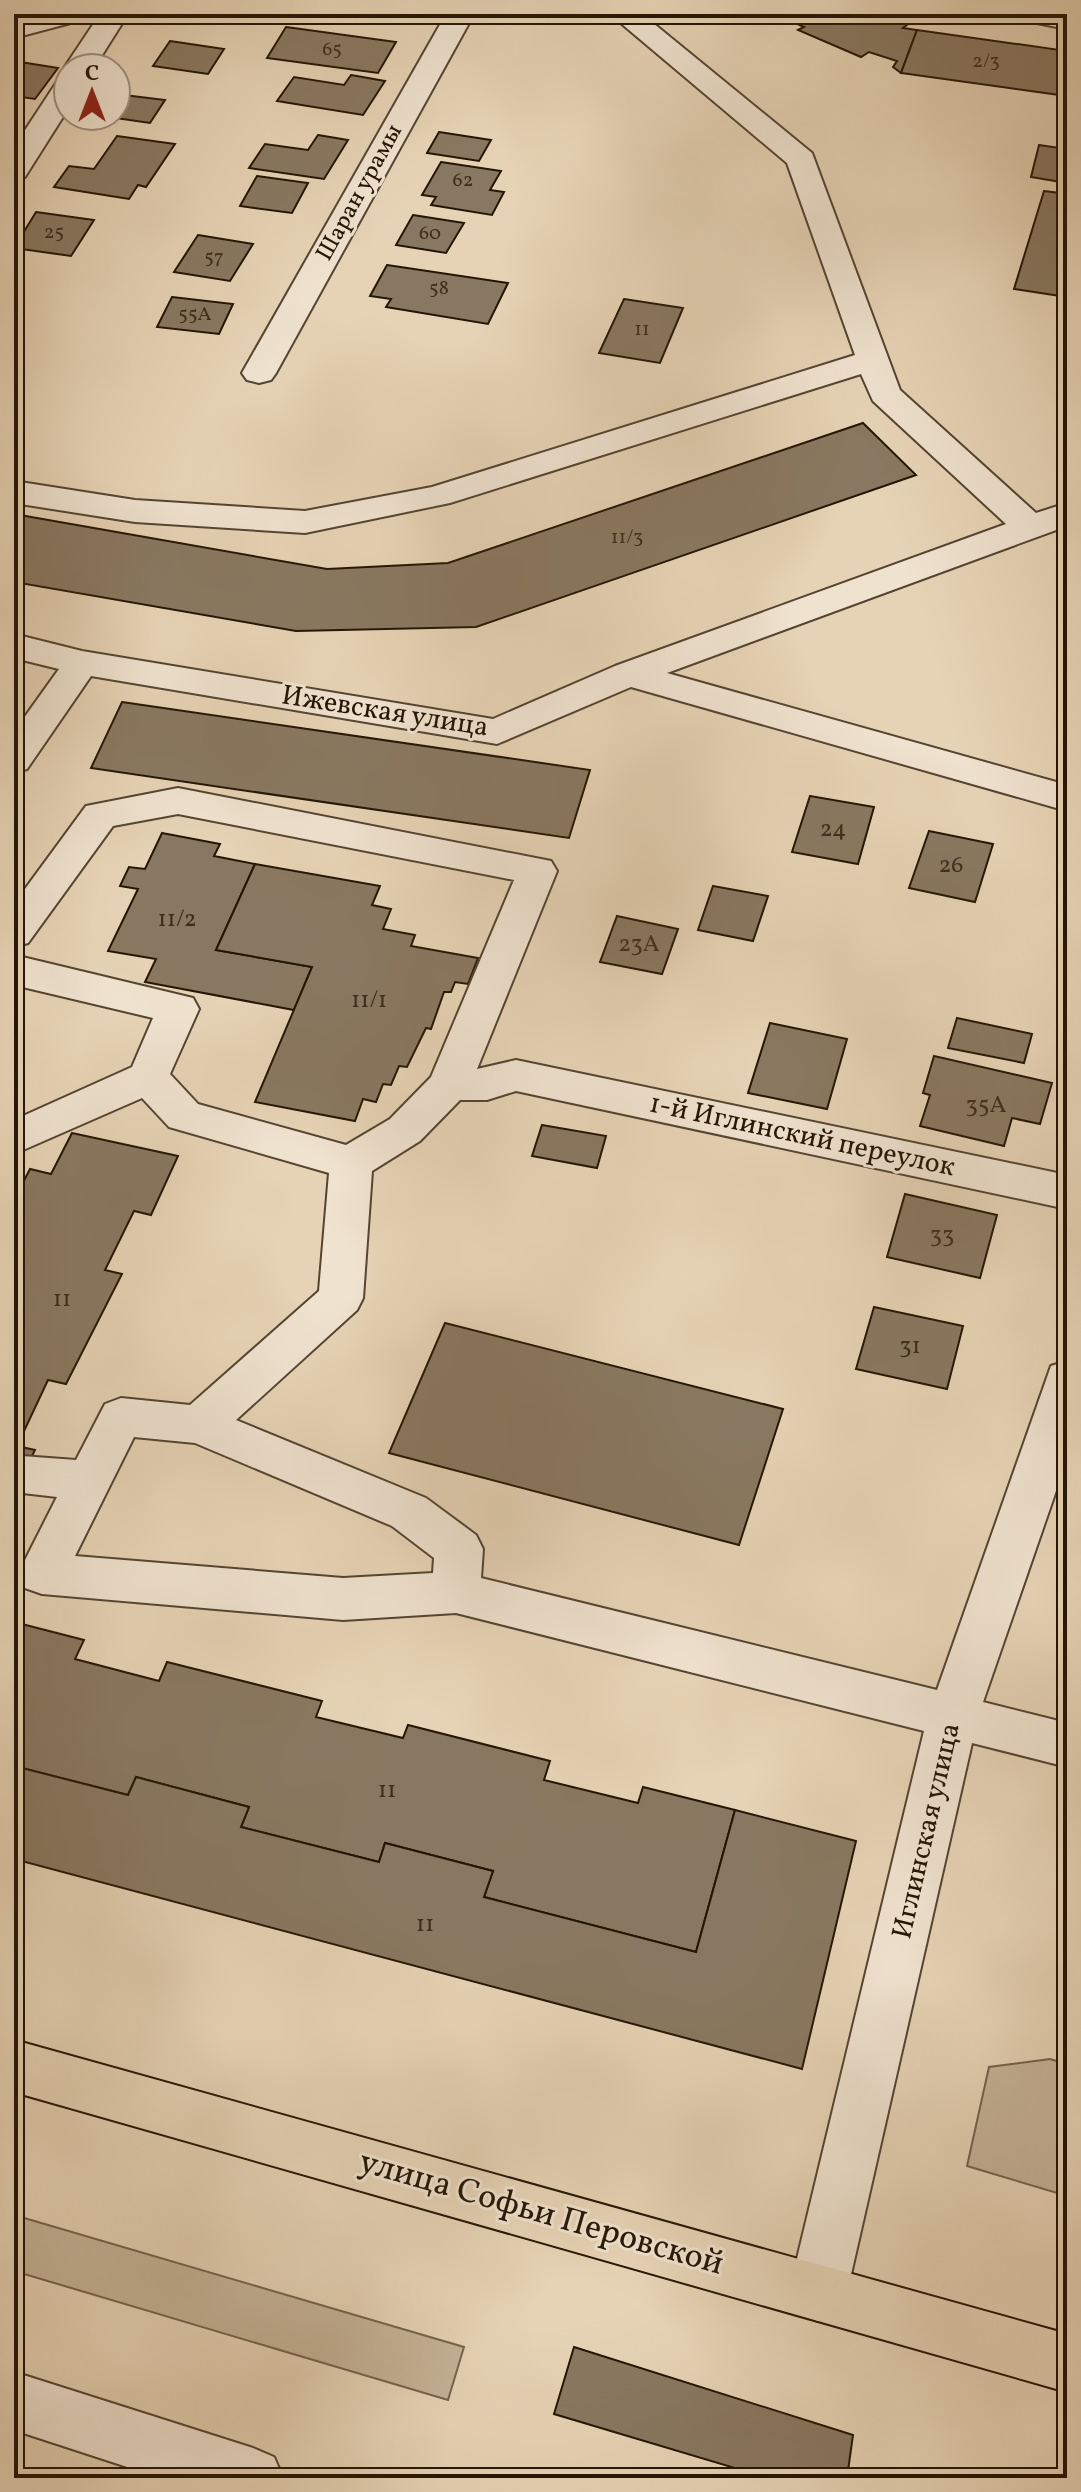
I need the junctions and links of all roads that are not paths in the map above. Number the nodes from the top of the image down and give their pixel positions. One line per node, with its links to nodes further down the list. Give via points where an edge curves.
1 (72, 14): 7 (street)
2 (114, 14): 8 (street)
3 (460, 14): 12 (street, Шаран урамы)
4 (624, 14): 11 (street, via 801,159)
5 (1032, 14): 6 (street)
6 (1067, 20)
7 (14, 29)
8 (89, 52)
9 (52, 111): 10 (street)
10 (14, 171)
11 (873, 360): 13 (street, via 438,496 305,522 135,511); 15 (street, via 885,394)
12 (259, 373)
13 (14, 492)
14 (1067, 514): 15 (street, Ижевская улица)
15 (1031, 528): 18 (street, Ижевская улица)
16 (14, 646): 17 (street, Ижевская улица)
17 (82, 663): 18 (street, Ижевская улица, via 497,732); 19 (street)
18 (628, 674): 20 (street)
19 (14, 760)
20 (1067, 798)
21 (14, 933): 24 (street, via 100,815 178,801 537,871)
22 (14, 970): 23 (street, via 178,1009)
23 (148, 1077): 25 (street); 26 (street, via 184,1116)
24 (449, 1085): 26 (street, via 405,1130); 27 (street, 1-й Иглинский переулок, via 487,1084 516,1075)
25 (14, 1138)
26 (351, 1163): 29 (street, via 341,1298)
27 (1067, 1192)
28 (1067, 1379): 33 (street, Иглинская улица, via 1052,1436)
29 (199, 1425): 31 (street, via 121,1417); 32 (street, via 409,1512 459,1549)
30 (22, 1475): 31 (street)
31 (89, 1480): 32 (street, via 42,1574 343,1599)
32 (456, 1592): 33 (street)
33 (953, 1715): 34 (street); 36 (street, Иглинская улица)
34 (1067, 1745)
35 (14, 2066): 36 (main road, улица Софьи Перовской)
36 (818, 2292): 37 (main road, улица Софьи Перовской)
37 (1067, 2363)
38 (14, 2401): 39 (street)
39 (253, 2478)

